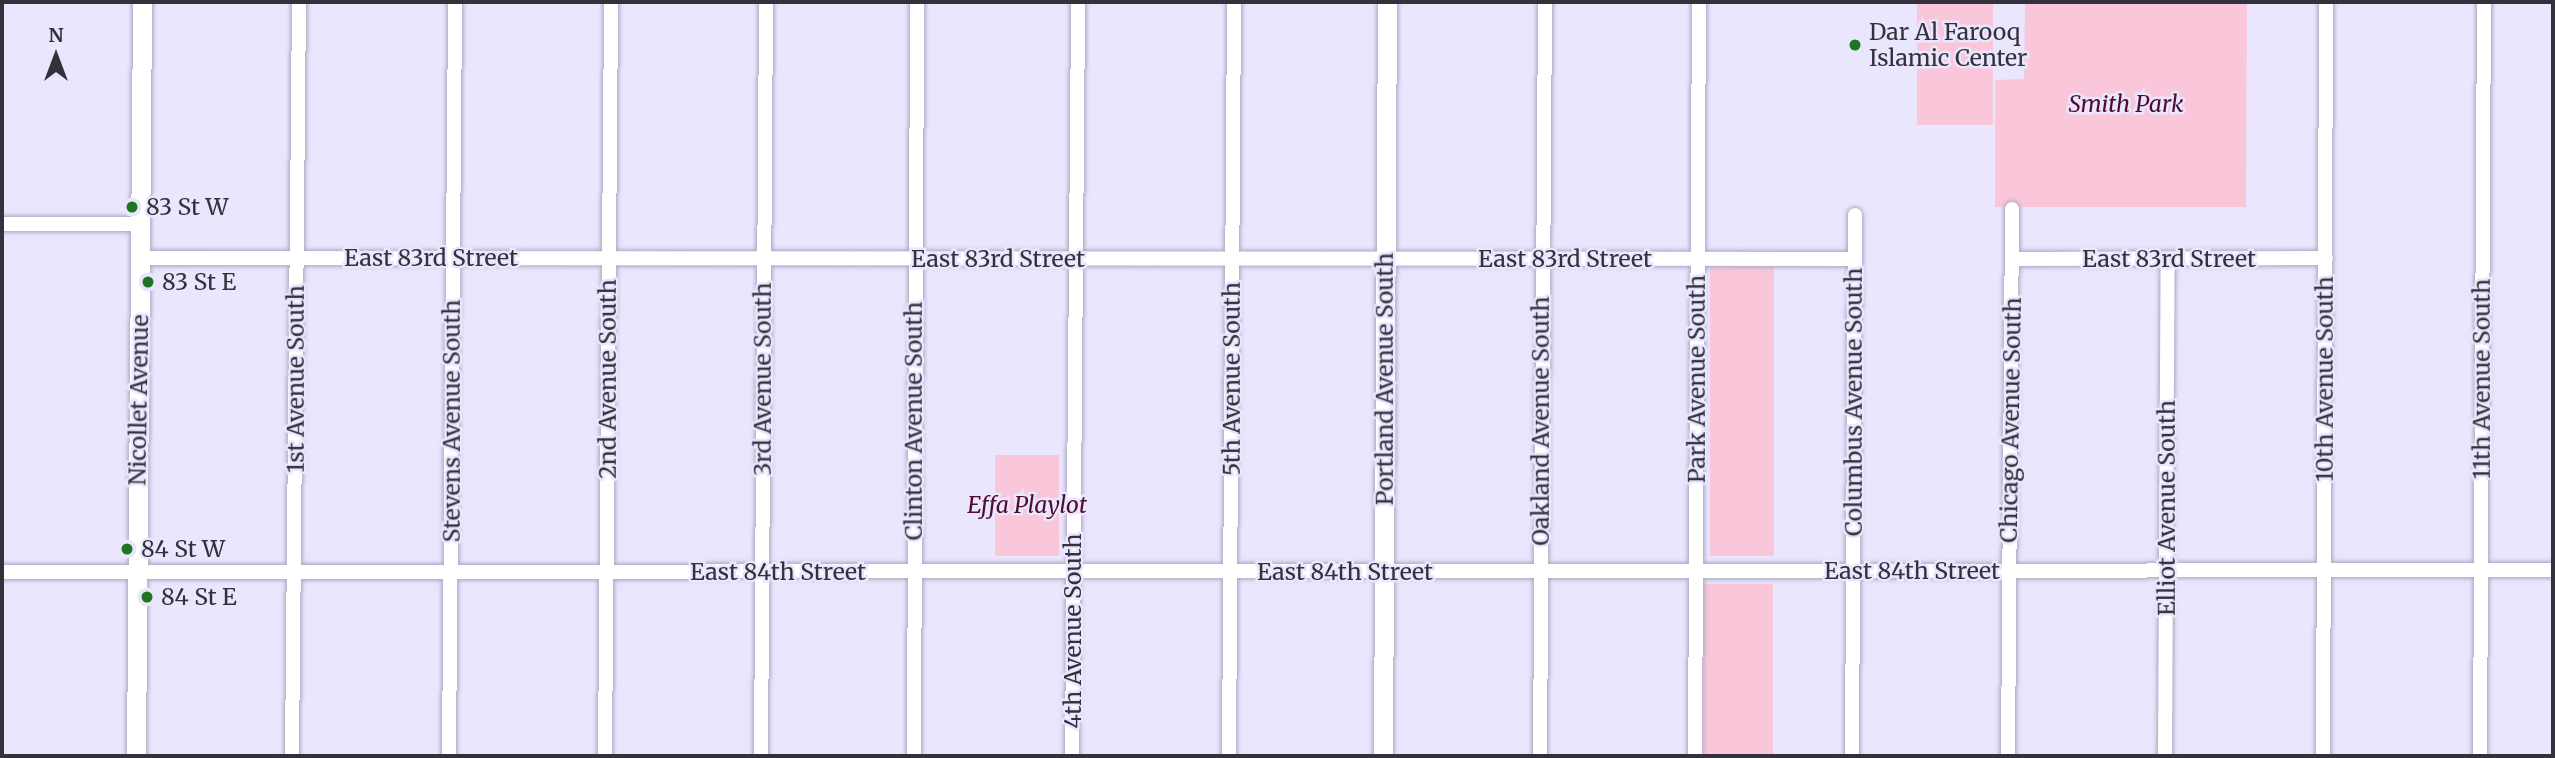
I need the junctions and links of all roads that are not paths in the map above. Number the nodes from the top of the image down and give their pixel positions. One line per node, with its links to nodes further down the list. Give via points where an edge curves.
1 (142, 2): 17 (main road, Nicollet Avenue)
2 (299, 2): 19 (street, 1st Avenue South)
3 (455, 2): 20 (street, Stevens Avenue South)
4 (611, 2): 21 (street, 2nd Avenue South)
5 (765, 2): 22 (street, 3rd Avenue South)
6 (917, 2): 24 (street, Clinton Avenue South)
7 (1078, 2): 25 (street, 4th Avenue South)
8 (1234, 2): 26 (street, 5th Avenue South)
9 (1387, 2): 27 (main road, Portland Avenue South)
10 (1545, 2): 28 (street, Oakland Avenue South)
11 (1699, 2): 29 (street, Park Avenue South)
12 (2326, 2): 23 (street, 10th Avenue South)
13 (2484, 2): 34 (street, 11th Avenue South)
14 (2012, 209): 31 (street, Chicago Avenue South)
15 (1855, 215): 30 (street, Columbus Avenue South)
16 (2, 224): 17 (street)
17 (141, 224): 18 (main road, Nicollet Avenue)
18 (141, 258): 19 (street, East 83rd Street); 41 (main road, Nicollet Avenue)
19 (297, 258): 20 (street, East 83rd Street); 42 (street, 1st Avenue South)
20 (453, 258): 21 (street, East 83rd Street); 43 (street, Stevens Avenue South)
21 (608, 258): 22 (street, East 83rd Street); 44 (street, 2nd Avenue South)
22 (764, 258): 24 (street, East 83rd Street); 45 (street, 3rd Avenue South)
23 (2326, 258): 32 (street, East 83rd Street); 33 (street, 10th Avenue South)
24 (915, 259): 25 (street, East 83rd Street); 46 (street, Clinton Avenue South)
25 (1076, 259): 26 (street, East 83rd Street); 47 (street, 4th Avenue South)
26 (1233, 259): 27 (street, East 83rd Street); 48 (street, 5th Avenue South)
27 (1386, 259): 28 (street, East 83rd Street); 49 (main road, Portland Avenue South)
28 (1542, 259): 29 (street, East 83rd Street); 36 (street, Oakland Avenue South)
29 (1698, 259): 30 (street, East 83rd Street); 37 (street, Park Avenue South)
30 (1855, 259): 50 (street, Columbus Avenue South)
31 (2012, 259): 32 (street, East 83rd Street); 38 (street, Chicago Avenue South)
32 (2168, 259): 39 (street, Elliot Avenue South)
33 (2324, 570): 34 (street, East 84th Street); 39 (street, East 84th Street); 65 (street, 10th Avenue South)
34 (2481, 570): 35 (street, East 84th Street); 66 (street, 11th Avenue South)
35 (2553, 570)
36 (1541, 571): 37 (street, East 84th Street); 49 (street, East 84th Street); 60 (street, Oakland Avenue South)
37 (1696, 571): 50 (street, East 84th Street); 61 (street, Park Avenue South)
38 (2009, 571): 39 (street, East 84th Street); 50 (street, East 84th Street); 63 (street, Chicago Avenue South)
39 (2166, 571): 64 (street, Elliot Avenue South)
40 (2, 572): 41 (street, East 84th Street)
41 (138, 572): 42 (street, East 84th Street); 51 (main road, Nicollet Avenue)
42 (294, 572): 43 (street, East 84th Street); 52 (street, 1st Avenue South)
43 (450, 572): 44 (street, East 84th Street); 53 (street, Stevens Avenue South)
44 (606, 572): 45 (street, East 84th Street); 54 (street, 2nd Avenue South)
45 (762, 572): 46 (street, East 84th Street); 55 (street, 3rd Avenue South)
46 (914, 572): 47 (street, East 84th Street); 56 (street, Clinton Avenue South)
47 (1073, 572): 48 (street, East 84th Street); 57 (street, 4th Avenue South)
48 (1230, 572): 49 (street, East 84th Street); 58 (street, 5th Avenue South)
49 (1384, 572): 59 (main road, Portland Avenue South)
50 (1853, 572): 62 (street, Columbus Avenue South)
51 (136, 756)
52 (292, 756)
53 (449, 756)
54 (605, 756)
55 (761, 756)
56 (914, 756)
57 (1072, 756)
58 (1229, 756)
59 (1383, 756)
60 (1540, 756)
61 (1695, 756)
62 (1852, 756)
63 (2008, 756)
64 (2165, 756)
65 (2323, 756)
66 (2480, 756)

